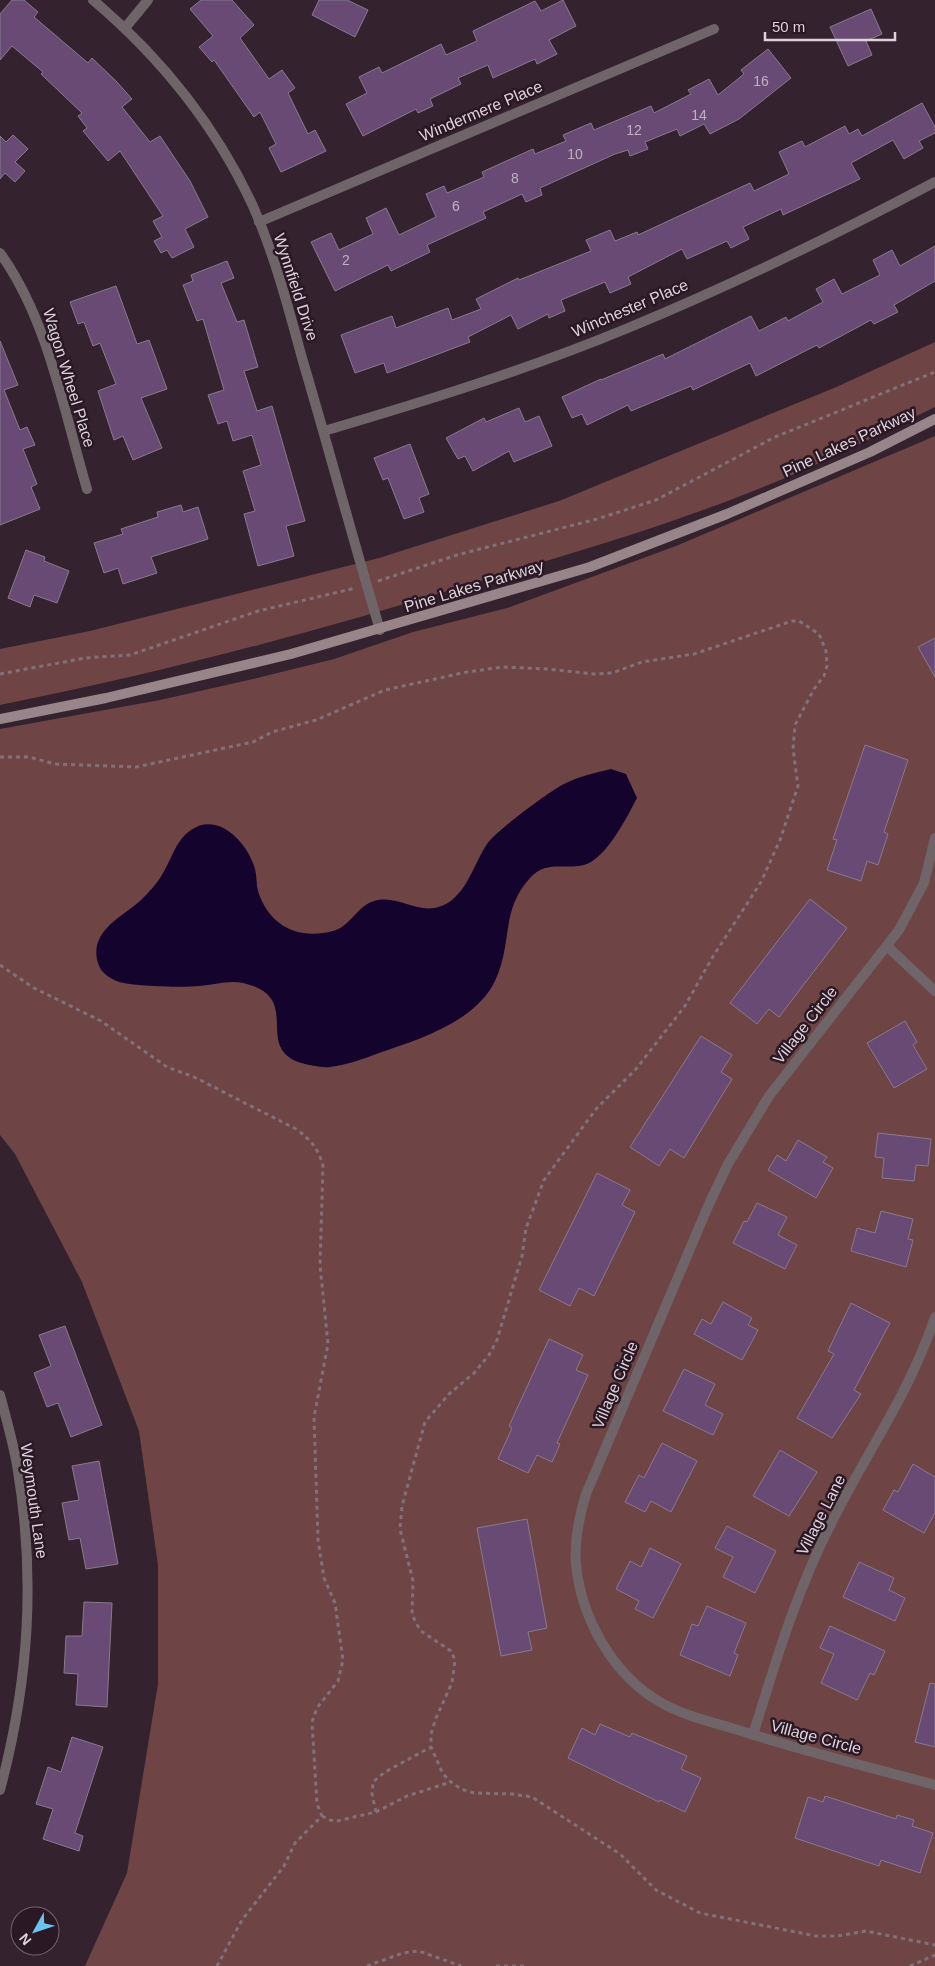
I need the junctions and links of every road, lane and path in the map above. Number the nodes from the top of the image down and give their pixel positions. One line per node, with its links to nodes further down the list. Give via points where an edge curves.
1 (93, 0): 3 (street, Wynnfield Drive)
2 (148, 0): 3 (street)
3 (125, 28): 6 (street, Wynnfield Drive, via 154,57 196,111 236,174)
4 (714, 29): 6 (street, Windermere Place)
5 (935, 182): 10 (street, Winchester Place, via 807,247 627,328 523,367)
6 (259, 222): 10 (street, Wynnfield Drive)
7 (0, 253): 11 (street, Wagon Wheel Place, via 21,286 39,325)
8 (935, 372): 12 (path, via 776,437 656,500 597,519 457,555)
9 (935, 419): 14 (street, Pine Lakes Parkway, via 870,452 727,514 590,567)
10 (324, 431): 14 (street, Wynnfield Drive)
11 (87, 489)
12 (378, 582)
13 (355, 588): 15 (path, via 258,611 130,655 86,658)
14 (380, 630): 16 (street, Pine Lakes Parkway, via 187,680)
15 (0, 674)
16 (0, 719)
17 (0, 757): 25 (path, via 29,757 55,764 136,767 253,742 272,732 316,720 385,690 467,672 503,667 612,673 642,662 694,654 792,621 810,626 824,640 827,666 824,676 801,711 793,735 798,786 795,801 761,882 684,1006 636,1069 596,1110 544,1180 526,1228 522,1256 497,1340 474,1373 449,1394 425,1422 402,1506 400,1529 413,1581 412,1614 422,1631 451,1651 455,1660 452,1684 436,1718)
18 (935, 838): 19 (street, Village Circle, via 917,899)
19 (888, 947): 21 (street); 24 (street, Village Circle, via 790,1068 750,1125 728,1164 586,1494 578,1525 576,1564 582,1596 602,1643 621,1669 645,1692 674,1709)
20 (0, 965): 30 (path, via 34,988 101,1021 167,1067 194,1077 296,1129 319,1151 323,1166 320,1265 328,1344 314,1417 318,1540 324,1578 335,1603 342,1660 338,1681 317,1708 312,1722 317,1804)
21 (935, 991)
22 (935, 1317): 24 (street, Village Lane, via 900,1400 814,1558 782,1641)
23 (0, 1395): 28 (street, Weymouth Lane, via 17,1464 28,1561 23,1685)
24 (753, 1735): 27 (street, Village Circle)
25 (432, 1747): 26 (path, via 443,1774); 29 (path, via 373,1782)
26 (451, 1782): 29 (path, via 407,1796); 31 (path, via 474,1793 532,1797 620,1854 656,1890 700,1913 816,1936 866,1931)
27 (935, 1785)
28 (0, 1790)
29 (376, 1812): 30 (path, via 337,1821)
30 (322, 1816): 33 (path, via 295,1843 284,1866 242,1920)
31 (935, 1946)
32 (935, 1955): 38 (path)
33 (217, 1966)
34 (367, 1966): 35 (path, via 403,1953 419,1951)
35 (461, 1966)
36 (496, 1966): 37 (path)
37 (526, 1966)
38 (910, 1966)

